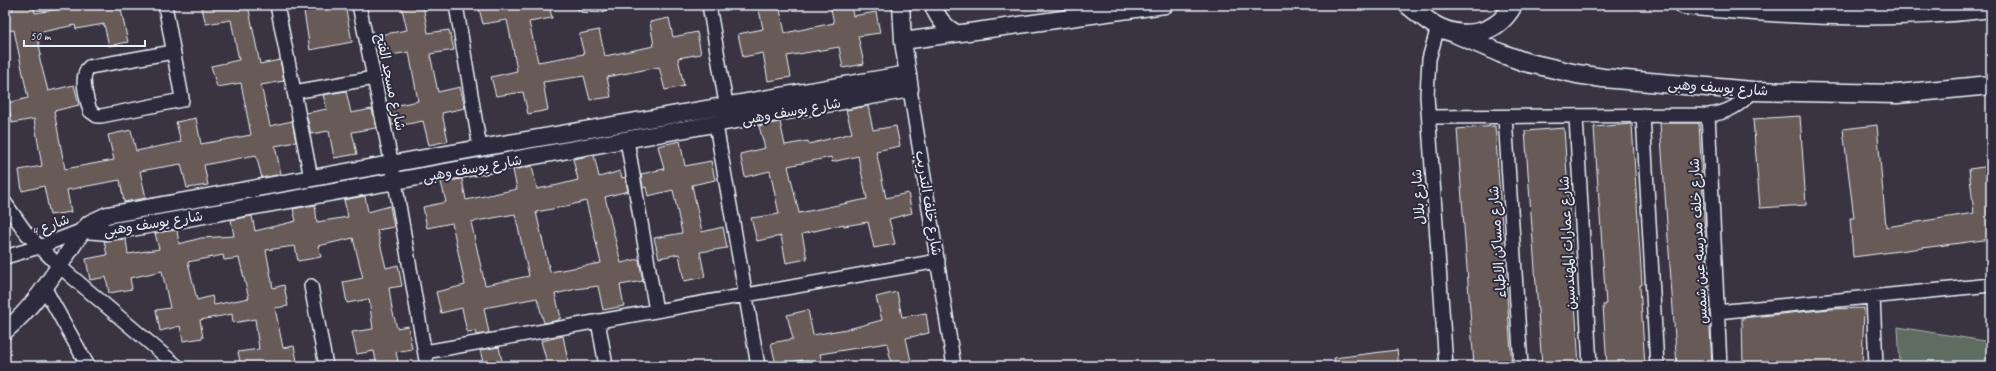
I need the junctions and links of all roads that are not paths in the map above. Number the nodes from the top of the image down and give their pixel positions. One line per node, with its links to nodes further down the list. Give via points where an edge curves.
1 (165, 5): 19 (street)
2 (277, 5): 24 (street)
3 (359, 5): 20 (street, شارع مسجد الفتح)
4 (456, 5): 33 (street)
5 (584, 5): 6 (street)
6 (601, 5)
7 (709, 5): 25 (street)
8 (901, 5): 18 (street, شارع خلف التدريب)
9 (933, 5): 17 (street, via 944,24)
10 (1165, 5): 15 (street)
11 (1408, 5): 16 (main road, شارع يوسف وهبى)
12 (1514, 5): 16 (main road, via 1500,23 1490,29 1464,34)
13 (1684, 5): 14 (main road, via 1808,15 1916,14)
14 (1991, 8)
15 (1072, 11): 17 (street)
16 (1445, 29): 23 (main road, شارع يوسف وهبى, via 1525,62 1577,74); 28 (street, شارع بلال, via 1432,42 1427,77)
17 (956, 33): 18 (street)
18 (903, 41): 21 (street, شارع خلف التدريب)
19 (173, 52): 19 (street, via 182,100 101,116 90,111 84,78 85,70 89,67)
20 (374, 78): 24 (street); 34 (street, شارع مسجد الفتح)
21 (909, 82): 25 (street, شارع يوسف وهبى); 31 (street, شارع يوسف وهبى); 41 (street, شارع خلف التدريب)
22 (1991, 86): 23 (main road, شارع يوسف وهبى, via 1897,94)
23 (1754, 91): 26 (street, via 1728,111)
24 (294, 92): 35 (street)
25 (727, 106): 31 (street); 33 (street, شارع يوسف وهبى)
26 (1708, 115): 27 (street); 49 (street, شارع خلف مدرسه عين شمس)
27 (1642, 116): 30 (street); 63 (street)
28 (1429, 117): 29 (street); 60 (street, شارع بلال)
29 (1505, 117): 30 (street); 61 (street, شارع مساكن الاطباء)
30 (1576, 118): 62 (street, شارع عمارات المهندسين)
31 (723, 124): 32 (street, شارع يوسف وهبى); 46 (street)
32 (627, 140): 36 (street, شارع يوسف وهبى); 48 (street)
33 (480, 148): 34 (street, شارع يوسف وهبى)
34 (392, 165): 35 (street, شارع يوسف وهبى); 36 (street, شارع مسجد الفتح)
35 (311, 178): 38 (street, شارع يوسف وهبى, via 107,215)
36 (395, 182): 38 (street, شارع يوسف وهبى, via 109,232); 52 (street, شارع مسجد الفتح)
37 (5, 203): 39 (street)
38 (83, 230): 39 (street, شارع 4); 42 (street)
39 (39, 247): 40 (street, شارع 4); 42 (street)
40 (5, 257)
41 (938, 261): 46 (street); 59 (street, شارع خلف التدريب)
42 (58, 266): 45 (street); 54 (street)
43 (1991, 285): 47 (street)
44 (311, 286): 55 (street)
45 (45, 289): 51 (street); 53 (street)
46 (746, 295): 48 (street); 58 (street)
47 (1873, 297): 49 (street); 65 (street)
48 (656, 311): 50 (street)
49 (1717, 312): 64 (street, شارع خلف مدرسه عين شمس)
50 (598, 321): 52 (street); 57 (street)
51 (5, 331)
52 (425, 352): 56 (street, شارع مسجد الفتح)
53 (88, 366)
54 (177, 366)
55 (326, 366)
56 (427, 366)
57 (606, 366)
58 (758, 366)
59 (954, 366)
60 (1446, 366)
61 (1521, 366)
62 (1590, 366)
63 (1657, 366)
64 (1720, 366)
65 (1876, 366)

